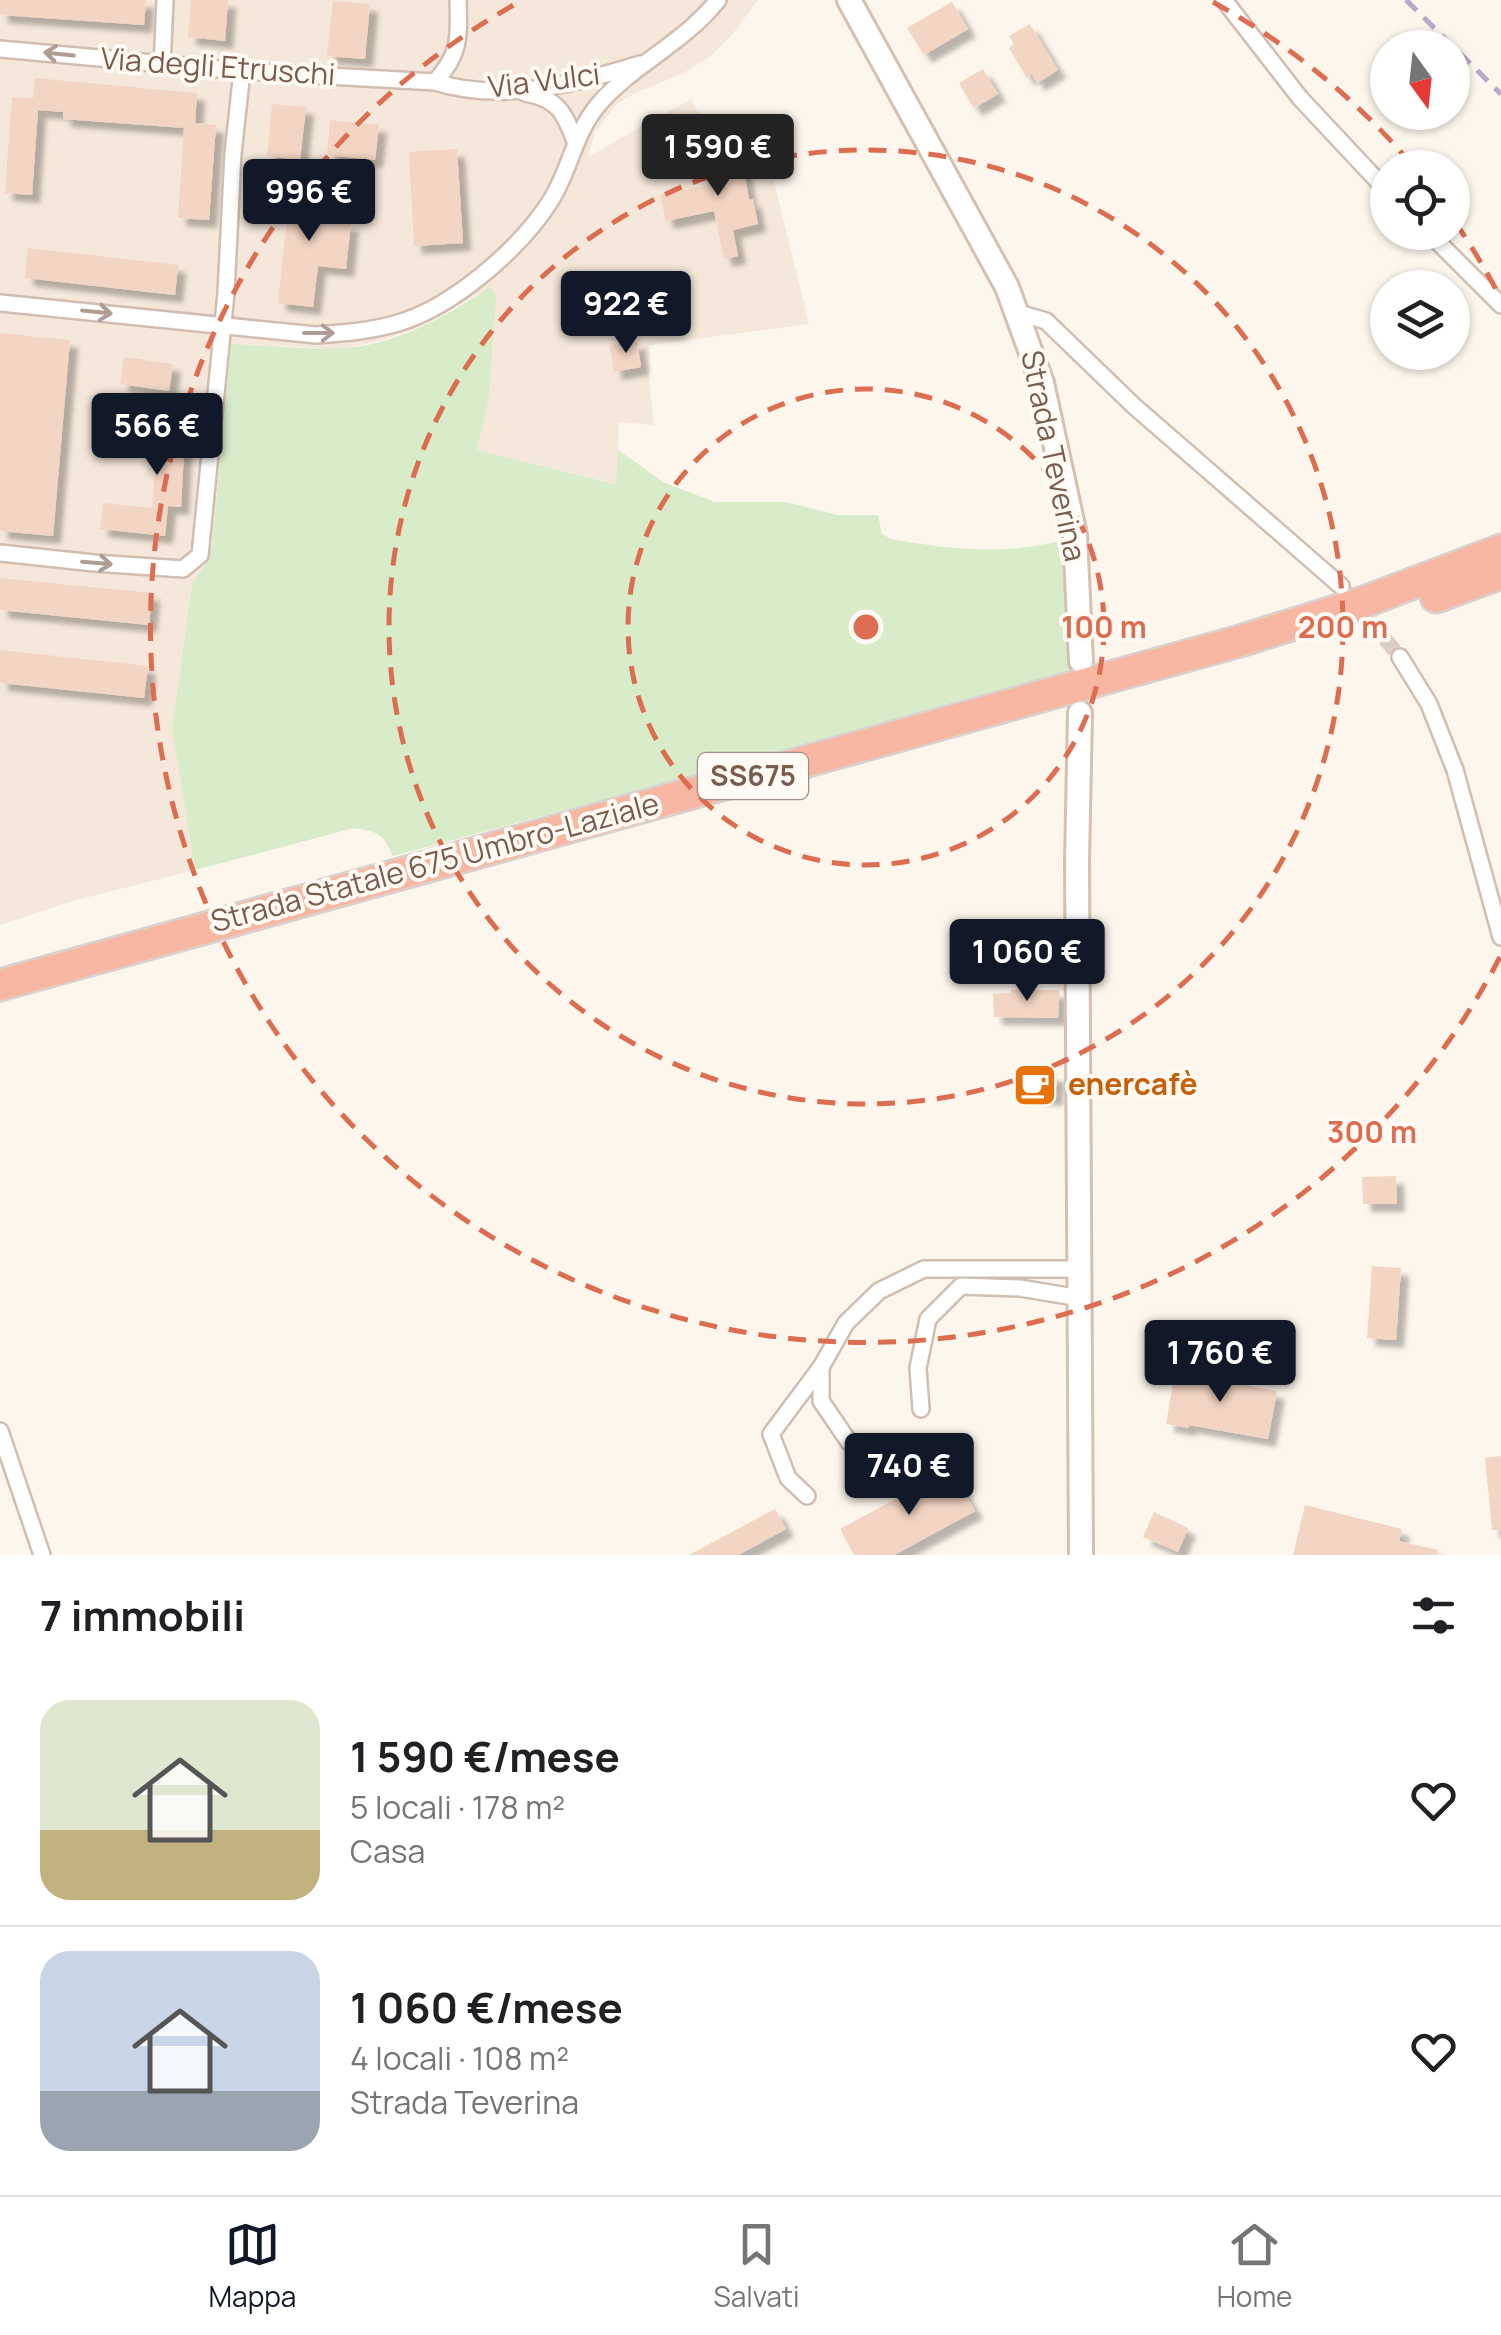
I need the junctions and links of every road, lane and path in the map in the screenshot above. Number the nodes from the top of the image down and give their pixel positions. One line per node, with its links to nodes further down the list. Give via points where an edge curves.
1 (165, 0): 8 (street)
2 (458, 0): 10 (street, via 459,44)
3 (718, 0): 7 (street, via 698,25)
4 (849, 0): 17 (main road, Strada Teverina)
5 (1224, 0): 13 (street, via 1300,98)
6 (0, 49): 8 (street, Via degli Etruschi, one-way to 6)
7 (652, 60): 11 (street, Via Vulci, via 584,82); 12 (street, via 606,96)
8 (162, 65): 9 (street, Via degli Etruschi)
9 (242, 72): 10 (street, Via degli Etruschi); 18 (street)
10 (435, 82): 11 (street, Via Vulci, via 458,90)
11 (514, 90): 12 (street, via 564,111)
12 (574, 142): 18 (street, one-way to 12, via 316,335 404,322 492,266 554,196)
13 (1370, 173)
14 (1446, 250): 16 (street)
15 (0, 302): 18 (street, one-way to 18)
16 (1501, 305)
17 (1018, 313): 22 (street, via 1046,321); 24 (main road, Strada Teverina, via 1042,383 1074,535)
18 (222, 324): 20 (street, one-way to 18, via 183,569 200,555)
19 (1501, 550): 27 (highway, Strada Statale 675 Umbro-Laziale / SS675, via 1240,642)
20 (0, 553)
21 (1501, 573): 28 (highway, Strada Statale 675 Umbro-Laziale / SS675, via 1247,661)
22 (1342, 586)
23 (1400, 657): 26 (street, via 1429,704 1455,770)
24 (1081, 662)
25 (1080, 712): 29 (main road)
26 (1501, 937)
27 (0, 985)
28 (0, 1006)
29 (1080, 1270): 30 (main road); 31 (street, via 924,1269 879,1290 846,1322)
30 (1080, 1298): 32 (street, via 962,1286 928,1319 918,1368); 36 (main road)
31 (821, 1367): 34 (street, via 821,1401 850,1442); 35 (street, via 770,1434 788,1478)
32 (920, 1408)
33 (0, 1431): 37 (street)
34 (864, 1450)
35 (807, 1496)
36 (1086, 1553)
37 (42, 1555)

